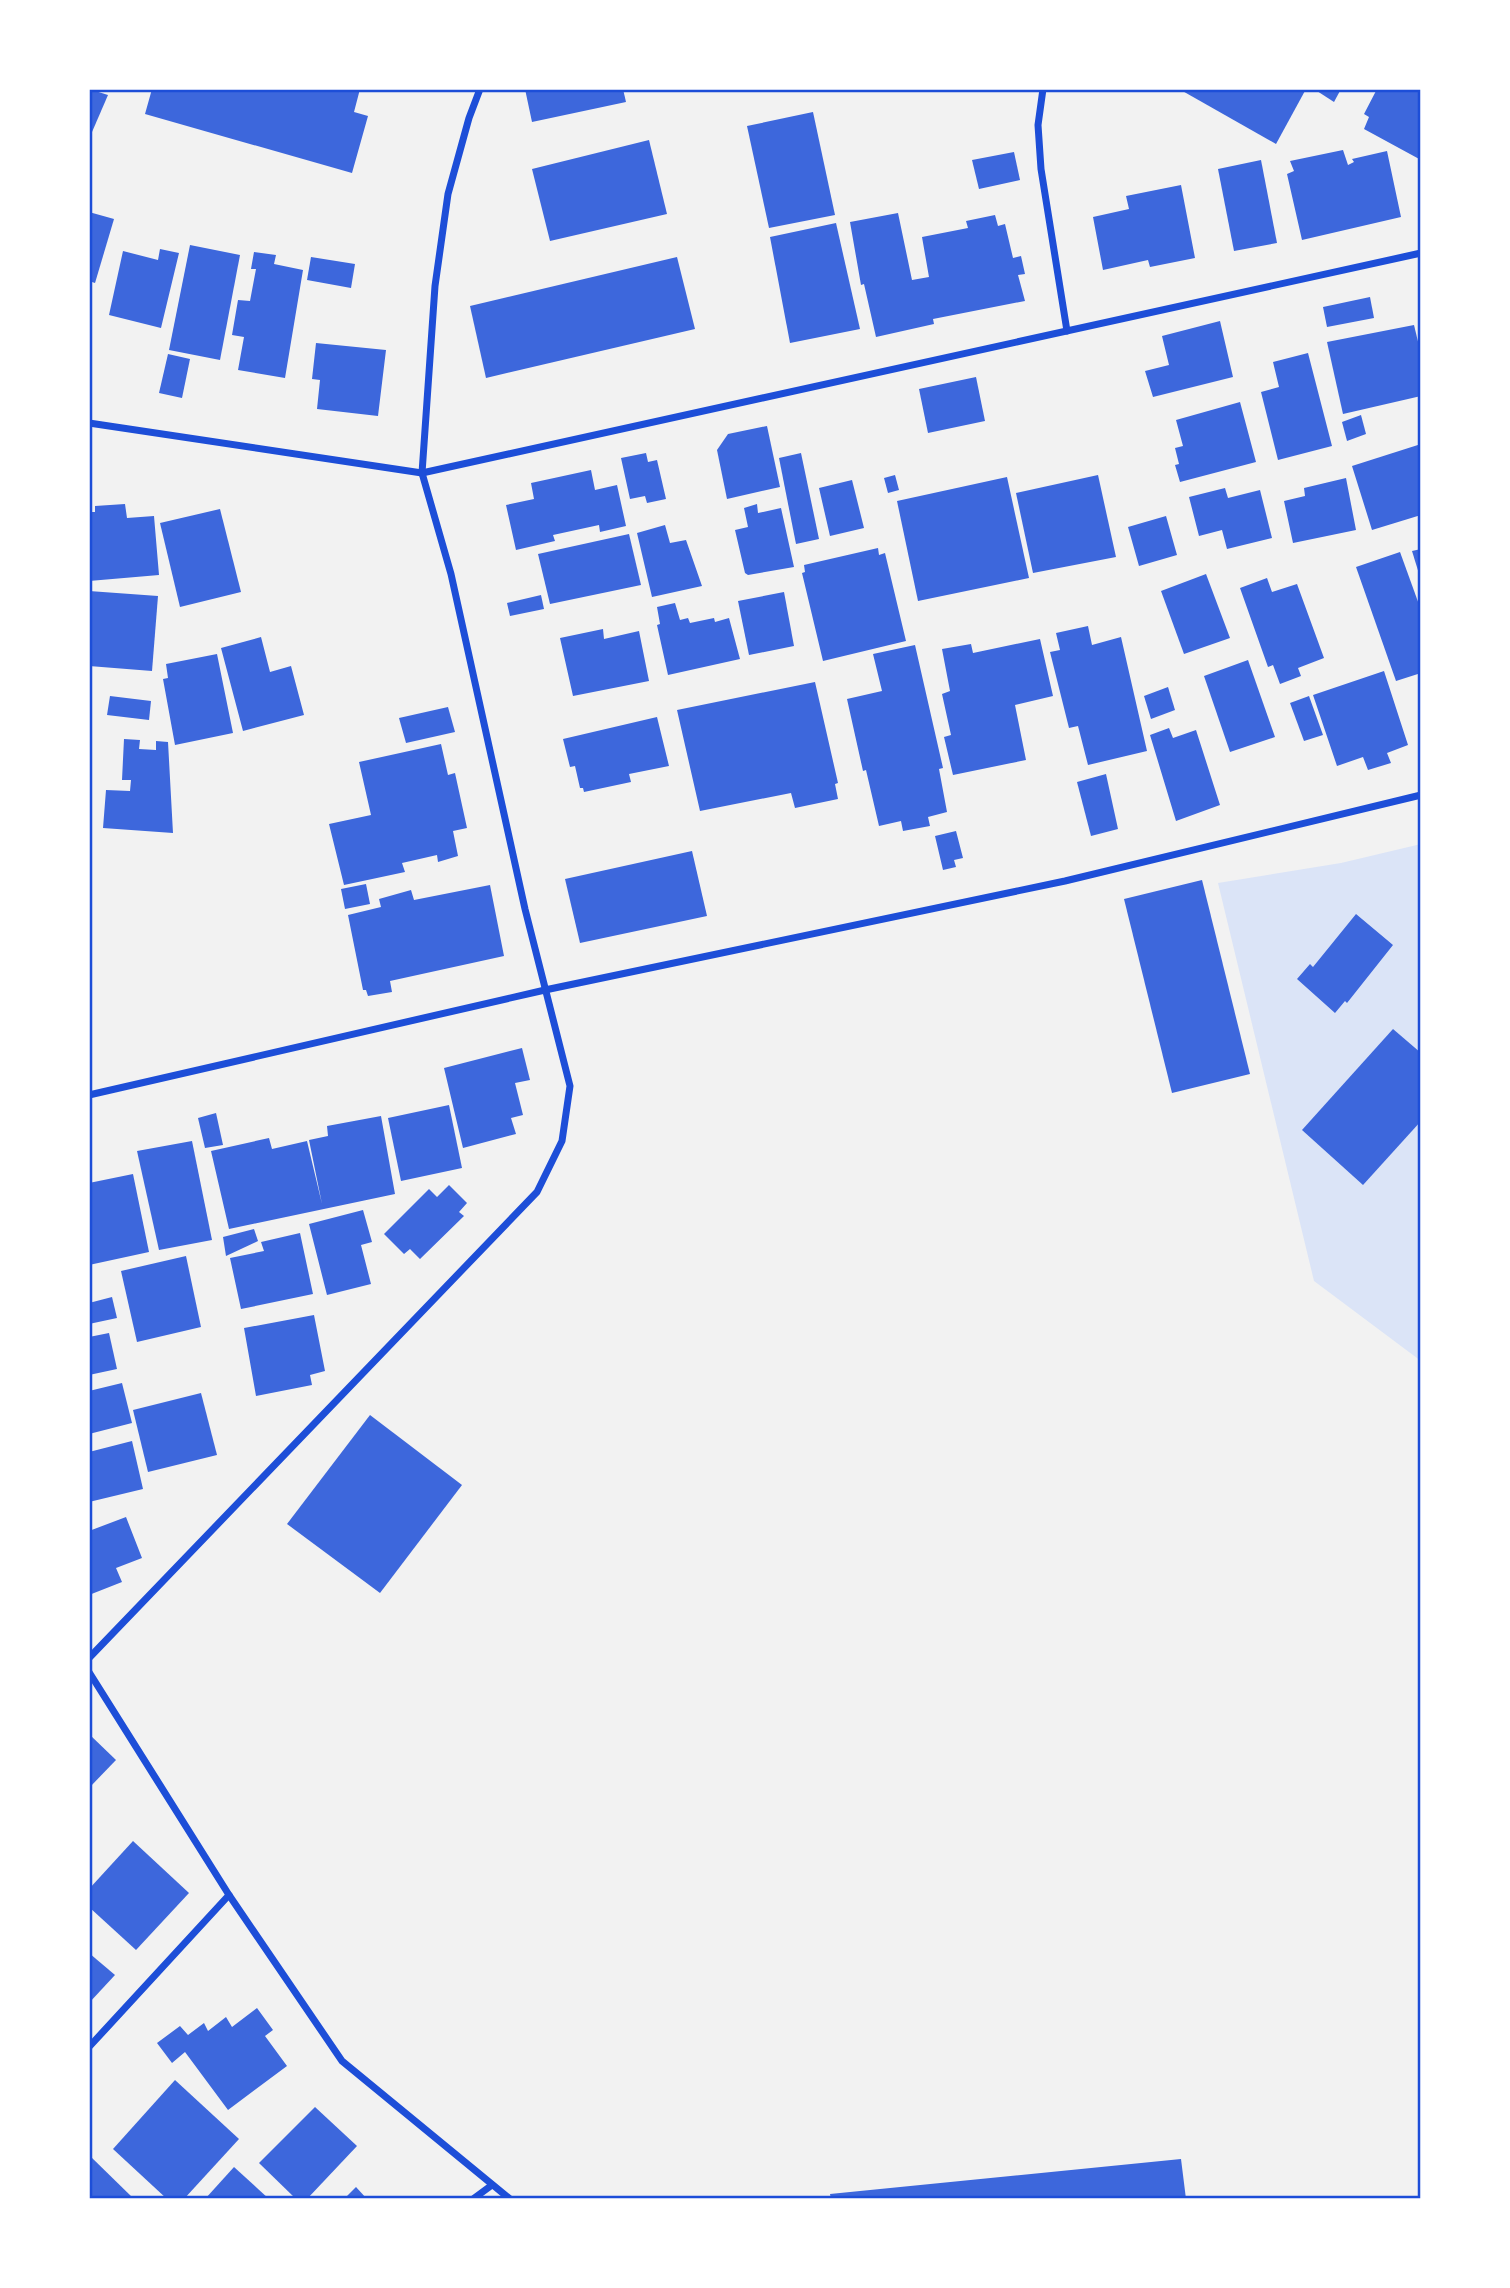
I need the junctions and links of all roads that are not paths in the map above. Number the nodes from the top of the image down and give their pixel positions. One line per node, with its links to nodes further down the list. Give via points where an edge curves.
1 (480, 89): 6 (street, via 448,194 435,286)
2 (1043, 89): 4 (street, via 1038,125 1041,169)
3 (1421, 253): 4 (street)
4 (1067, 331): 6 (street)
5 (89, 423): 6 (street)
6 (422, 473): 8 (street, via 451,574)
7 (1421, 795): 8 (street, via 1065,881)
8 (545, 990): 9 (street); 10 (street, via 570,1086 562,1142 537,1192)
9 (89, 1095)
10 (89, 1658)
11 (89, 1672): 12 (street)
12 (229, 1895): 13 (street); 14 (street, via 342,2061)
13 (89, 2046)
14 (492, 2185): 15 (street); 16 (street)
15 (472, 2199)
16 (510, 2199)

